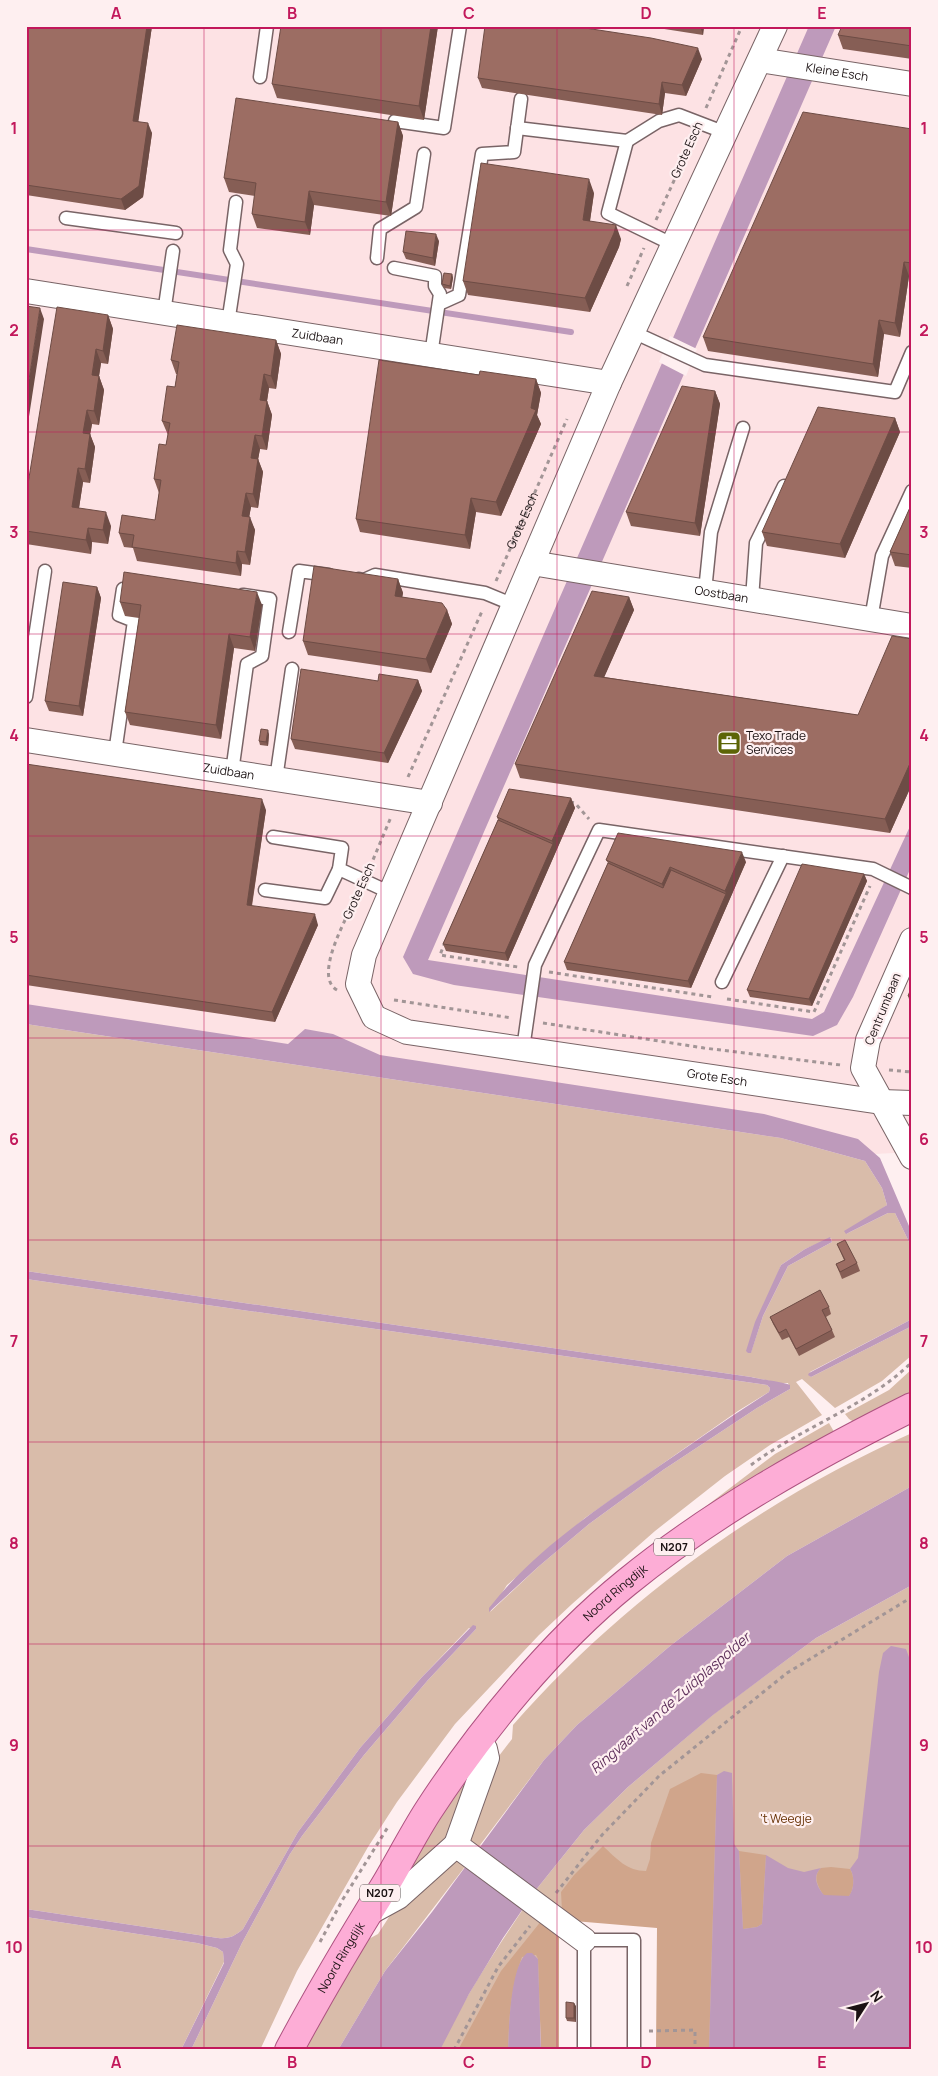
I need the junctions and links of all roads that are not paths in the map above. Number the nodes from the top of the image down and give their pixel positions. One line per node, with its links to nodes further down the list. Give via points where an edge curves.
1 (267, 26): 5 (lane)
2 (460, 26): 8 (lane, via 444,128)
3 (775, 26): 4 (street, Grote Esch)
4 (771, 62): 6 (street, Kleine Esch); 10 (street, Grote Esch)
5 (260, 76)
6 (912, 84)
7 (521, 99): 9 (lane)
8 (395, 121)
9 (517, 128): 11 (lane); 21 (lane, via 514,152 482,154 459,295)
10 (726, 133): 11 (lane, via 680,115 660,121); 16 (street, Grote Esch)
11 (627, 141): 16 (lane, via 608,213)
12 (424, 154): 18 (lane, via 416,207 380,229)
13 (236, 202): 23 (lane, via 230,250 237,264)
14 (66, 218): 15 (lane)
15 (176, 233)
16 (674, 245): 24 (street, Grote Esch)
17 (174, 251): 22 (lane)
18 (377, 258)
19 (394, 268): 21 (lane, via 435,276)
20 (26, 291): 22 (street, Zuidbaan)
21 (439, 304): 26 (lane)
22 (164, 313): 23 (street, Zuidbaan)
23 (228, 323): 26 (street, Zuidbaan)
24 (633, 332): 25 (lane, via 705,366 895,392); 27 (street, Grote Esch)
25 (912, 352)
26 (431, 355): 27 (street, Zuidbaan)
27 (609, 383): 31 (street, Grote Esch)
28 (743, 428): 34 (lane, via 711,532)
29 (790, 471): 36 (lane, via 756,543)
30 (912, 491): 38 (lane, via 882,556)
31 (532, 563): 34 (street, Oostbaan); 37 (street, Grote Esch)
32 (46, 570): 42 (lane)
33 (134, 580): 44 (lane, via 124,579 120,615 134,621)
34 (705, 592): 36 (street, Oostbaan)
35 (231, 594): 45 (lane, via 270,599 262,656 247,664)
36 (752, 600): 38 (street, Oostbaan)
37 (514, 605): 40 (lane, via 490,595 375,575 364,580 299,570); 47 (street, Grote Esch)
38 (871, 619): 39 (street, Oostbaan)
39 (912, 626)
40 (289, 632)
41 (292, 669): 46 (lane)
42 (26, 697)
43 (26, 740): 44 (street, Zuidbaan)
44 (115, 753): 45 (street, Zuidbaan)
45 (232, 772): 46 (street, Zuidbaan)
46 (276, 779): 47 (street, Zuidbaan)
47 (430, 803): 53 (street, Grote Esch)
48 (273, 837): 50 (lane, via 342,848)
49 (784, 856): 51 (lane, via 880,872); 55 (lane); 56 (lane, via 599,830 536,965)
50 (339, 870): 52 (lane, via 324,898); 53 (lane)
51 (911, 887)
52 (265, 890)
53 (391, 893): 56 (street, Grote Esch, via 364,955 358,984 374,1017 407,1032)
54 (912, 940): 57 (street, Centrumbaan, via 868,1040 863,1068)
55 (722, 982)
56 (523, 1049): 57 (street, Grote Esch)
57 (881, 1102): 58 (street, Grote Esch); 59 (street)
58 (912, 1103)
59 (912, 1157)
60 (912, 1407): 62 (main road, Noord Ringdijk / N207, via 743,1500 625,1583 529,1678)
61 (912, 1428): 62 (main road, Noord Ringdijk / N207, via 834,1466 768,1504 682,1561 605,1624)
62 (479, 1741): 63 (street, via 487,1758); 64 (main road, Noord Ringdijk / N207, via 428,1811)
63 (463, 1850): 64 (street, via 398,1897); 65 (street)
64 (366, 1914): 66 (main road, Noord Ringdijk / N207)
65 (584, 1940): 67 (lane); 68 (lane, via 634,1940)
66 (289, 2050)
67 (584, 2050)
68 (634, 2050)

